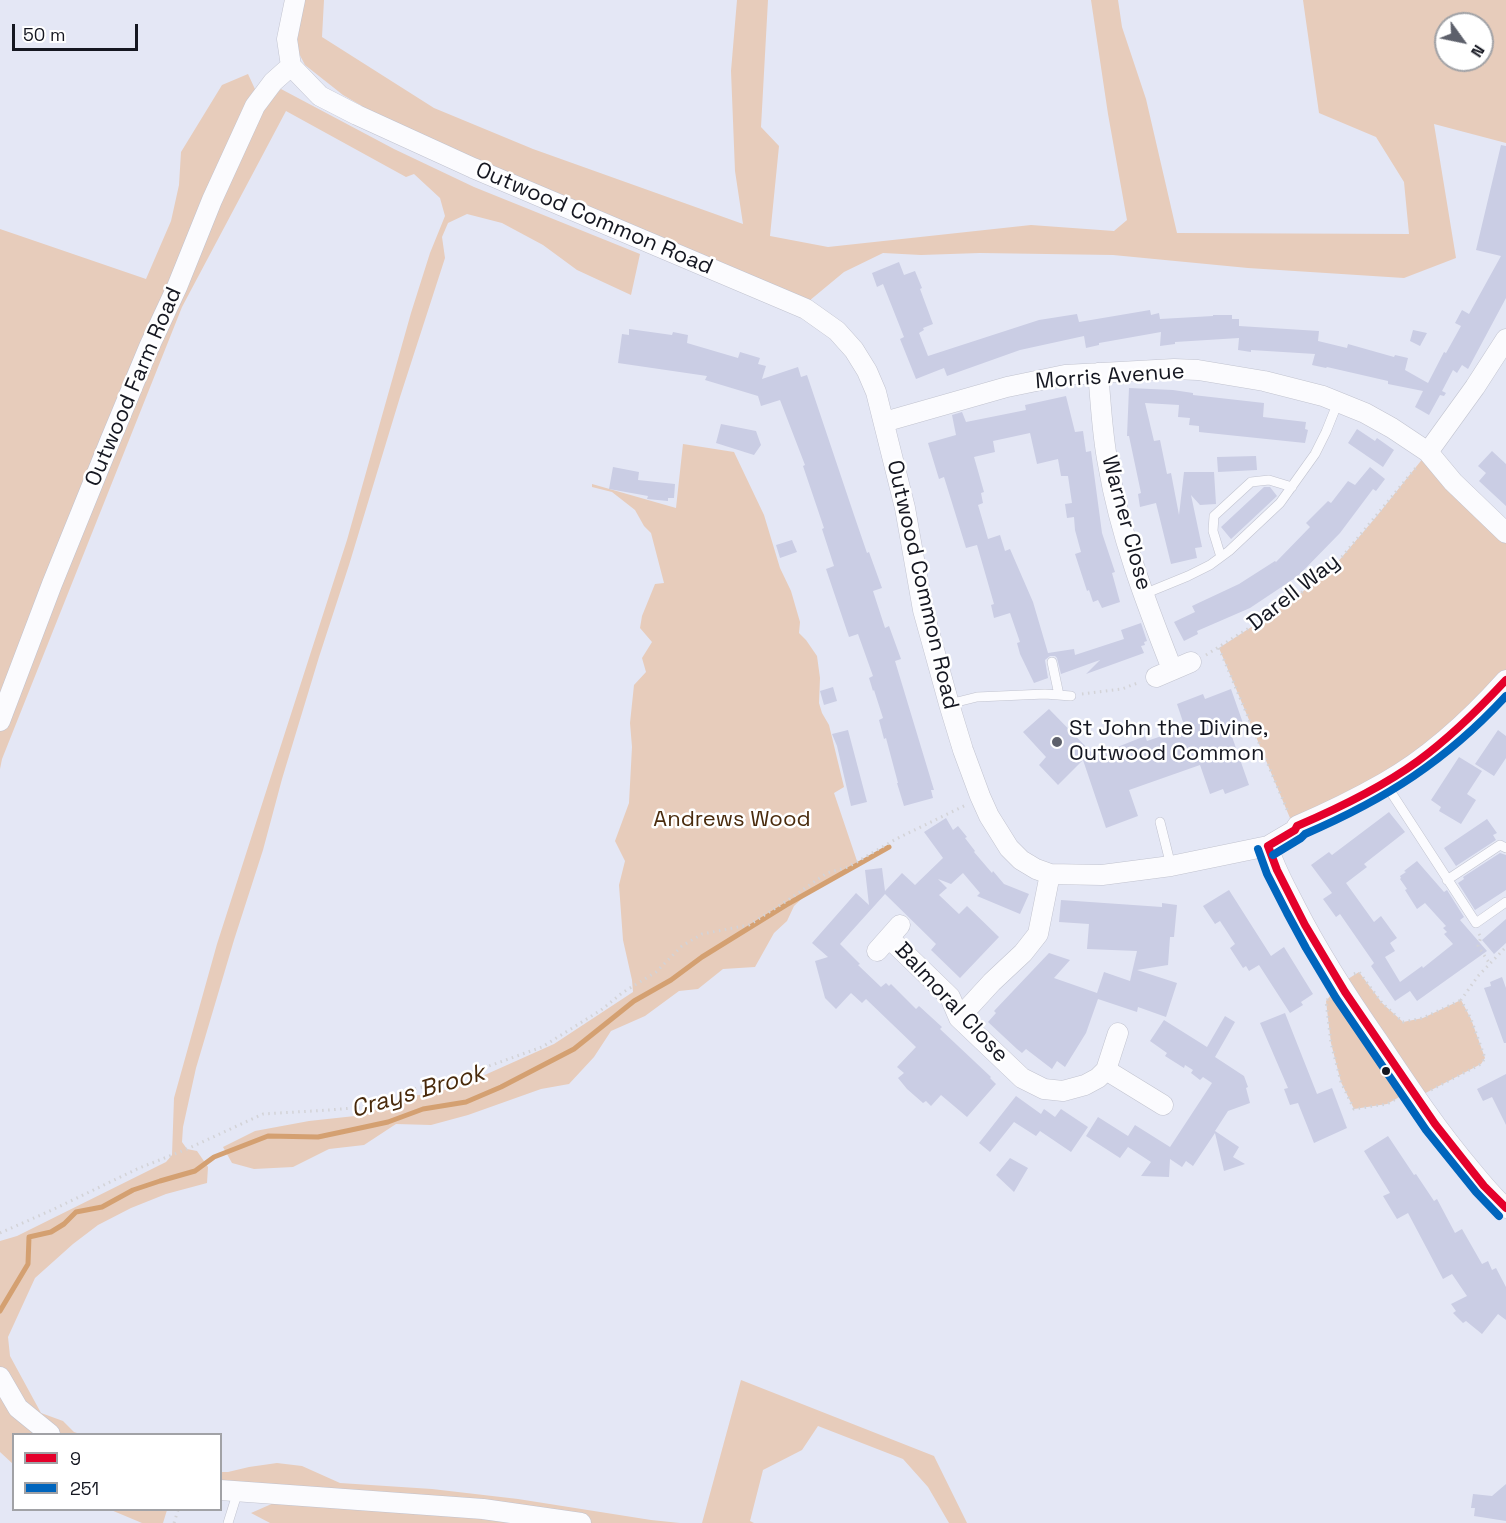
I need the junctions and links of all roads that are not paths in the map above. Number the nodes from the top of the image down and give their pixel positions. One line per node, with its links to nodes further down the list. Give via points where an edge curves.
1 (295, 0): 2 (street, via 287,39)
2 (291, 66): 6 (street, Outwood Common Road, via 320,96 357,115 562,207 806,309 837,331 854,350 876,392); 18 (street, Outwood Farm Road, via 255,106 212,200 110,441)
3 (1506, 339): 7 (street)
4 (1098, 373): 5 (street, Morris Avenue, via 1198,370 1264,381); 6 (street, Morris Avenue, via 1065,375 1008,387); 11 (street, Warner Close, via 1109,473 1128,550)
5 (1338, 402): 7 (street, Morris Avenue, via 1365,413); 8 (lane, via 1326,432)
6 (884, 422): 17 (street, Outwood Common Road, via 923,610)
7 (1428, 452): 9 (street, Morris Avenue)
8 (1292, 487): 10 (lane, via 1280,503); 10 (lane, via 1269,480 1251,482 1214,516)
9 (1506, 533)
10 (1221, 556): 11 (lane, via 1188,576)
11 (1144, 594): 13 (street, Warner Close, via 1164,673)
12 (1052, 662): 15 (lane)
13 (1191, 662)
14 (1506, 680): 19 (street, Outwood Common Road, via 1439,745)
15 (1059, 695): 16 (lane); 17 (lane, via 977,697)
16 (1071, 696)
17 (949, 704): 24 (street, Outwood Common Road, via 989,816 1020,860)
18 (0, 721)
19 (1385, 783): 21 (street, Outwood Common Road, via 1298,826); 25 (lane)
20 (1160, 822): 23 (lane)
21 (1268, 846): 23 (street, Outwood Common Road); 32 (street, via 1324,960 1448,1143)
22 (1506, 848): 25 (lane, via 1500,845)
23 (1171, 866): 24 (street, Outwood Common Road, via 1102,875)
24 (1050, 874): 28 (street, via 1038,934)
25 (1447, 880): 26 (lane, via 1476,923)
26 (1506, 902)
27 (889, 938): 28 (street, Balmoral Close, via 950,997)
28 (959, 1018): 30 (street, Balmoral Close, via 1023,1078 1044,1089 1063,1091 1085,1085)
29 (1118, 1033): 30 (street)
30 (1106, 1070): 31 (street)
31 (1163, 1105)
32 (1506, 1208)
33 (0, 1377): 34 (street, via 18,1408)
34 (49, 1433)
35 (229, 1490): 36 (lane); 37 (street, via 483,1509)
36 (228, 1523)
37 (581, 1523)

